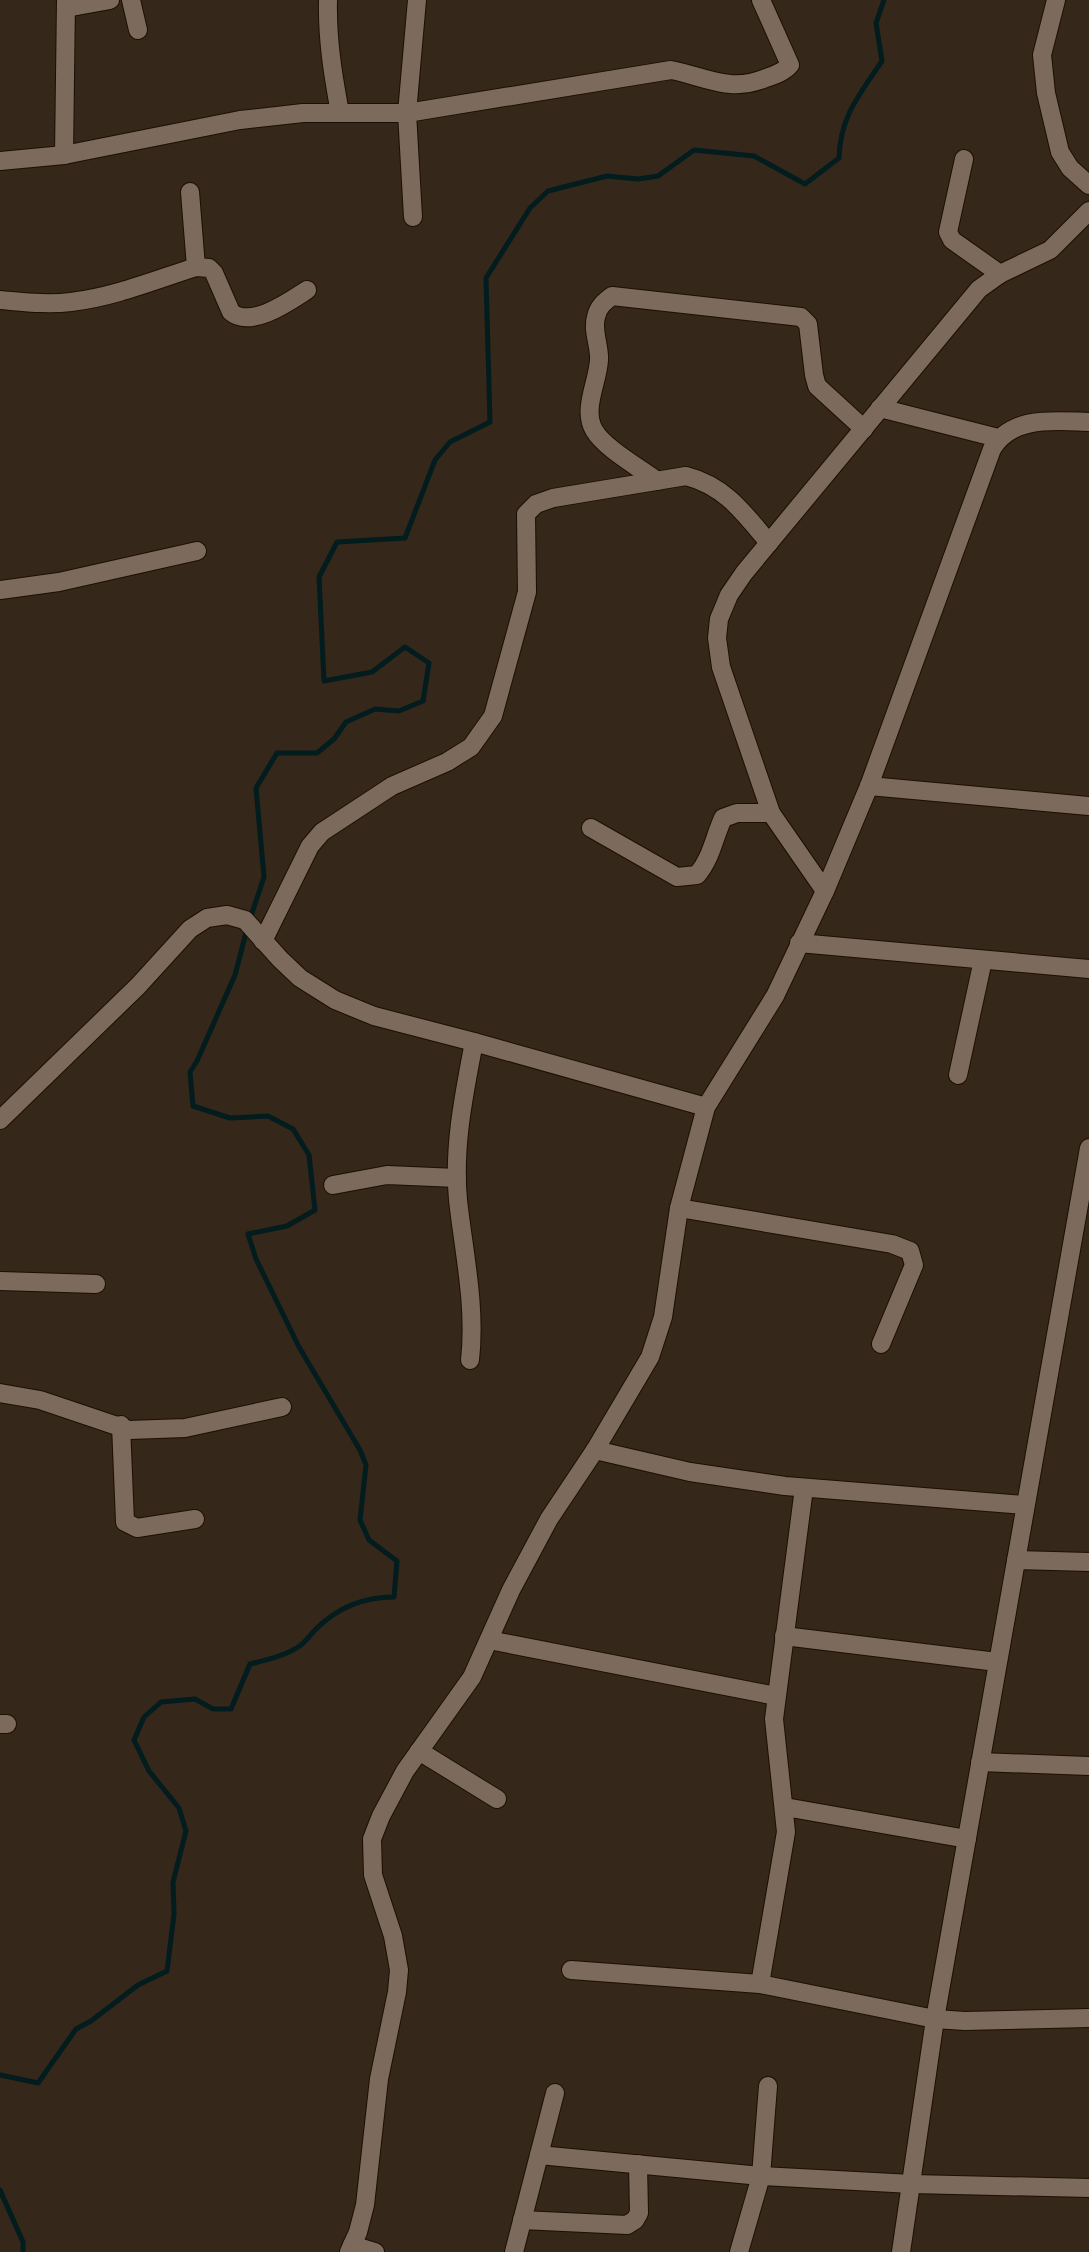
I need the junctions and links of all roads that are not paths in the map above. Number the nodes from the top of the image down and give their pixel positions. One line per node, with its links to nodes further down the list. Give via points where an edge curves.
1 (110, 0): 7 (street)
2 (131, 0): 8 (street)
3 (328, 0): 9 (street, via 330,60)
4 (417, 0): 10 (street)
5 (761, 0): 10 (street, via 790,65 752,84 728,85 671,70)
6 (1056, 0): 14 (street, via 1042,55 1045,93 1060,152)
7 (66, 4): 11 (street)
8 (138, 30)
9 (340, 113): 10 (street); 11 (street, via 240,120)
10 (407, 113): 17 (street)
11 (64, 155): 13 (street)
12 (964, 159): 19 (street, via 948,232 952,240)
13 (0, 161)
14 (1089, 185)
15 (190, 192): 18 (street)
16 (1089, 211): 19 (street, via 1050,250)
17 (413, 217)
18 (196, 267): 20 (street, via 214,273 235,316 274,311); 21 (street, via 116,294 70,302)
19 (1000, 274): 22 (street, via 979,289)
20 (307, 290)
21 (0, 300)
22 (880, 408): 24 (street); 25 (street)
23 (1089, 422): 25 (street, via 1041,421)
24 (864, 429): 26 (street, via 817,386 808,324 801,317 612,296 601,304 596,316 599,360 589,413 592,428); 27 (street)
25 (998, 438): 30 (street)
26 (657, 481): 27 (street, via 686,476 705,481 739,508); 35 (street, via 553,498 536,504 526,514 527,592 493,716 471,747 392,786 322,832 310,846)
27 (769, 543): 32 (street, via 729,596 717,638 727,690)
28 (197, 551): 29 (street, via 59,582)
29 (0, 590)
30 (869, 786): 31 (street); 34 (street)
31 (1089, 806)
32 (771, 813): 33 (street, via 737,813 723,818 707,863 697,875 677,877); 34 (street)
33 (591, 828)
34 (825, 891): 36 (street)
35 (263, 941): 39 (street, via 300,978 335,1000 387,1020); 42 (street, via 245,920 227,915 207,918 190,929)
36 (799, 943): 37 (street); 41 (street, via 775,996)
37 (983, 960): 38 (street); 40 (street)
38 (1089, 970)
39 (474, 1042): 41 (street); 44 (street, via 461,1112)
40 (958, 1075)
41 (706, 1107): 46 (street)
42 (0, 1120)
43 (1089, 1148): 56 (street)
44 (457, 1178): 45 (street, via 387,1175); 50 (street, via 472,1313)
45 (333, 1185)
46 (679, 1208): 49 (street, via 911,1251 914,1265); 54 (street, via 657,1340)
47 (0, 1280): 48 (street)
48 (96, 1284)
49 (881, 1344)
50 (470, 1360)
51 (0, 1393): 53 (street)
52 (282, 1407): 53 (street, via 185,1428 130,1430)
53 (121, 1425): 57 (street, via 125,1522 137,1528)
54 (595, 1450): 55 (street, via 690,1472); 61 (street, via 531,1550)
55 (804, 1488): 56 (street); 60 (street)
56 (1025, 1505): 58 (street)
57 (195, 1519)
58 (1016, 1560): 59 (street); 62 (street)
59 (1089, 1562)
60 (784, 1636): 62 (street); 63 (street)
61 (489, 1640): 63 (street); 64 (street, via 466,1687)
62 (997, 1662): 65 (street)
63 (776, 1696): 68 (street, via 775,1733)
64 (419, 1751): 67 (street); 82 (street, via 398,1782 372,1839 373,1875 399,1970 379,2079 365,2205)
65 (980, 1762): 66 (street); 69 (street)
66 (1089, 1766)
67 (497, 1799)
68 (785, 1807): 69 (street); 71 (street, via 786,1832)
69 (967, 1839): 73 (street)
70 (571, 1970): 71 (street)
71 (761, 1984): 73 (street)
72 (1089, 2018): 73 (street)
73 (934, 2019): 79 (street)
74 (768, 2086): 78 (street)
75 (555, 2094): 76 (street)
76 (539, 2155): 77 (street); 81 (street)
77 (638, 2164): 78 (street); 81 (street, via 639,2213 627,2225)
78 (761, 2176): 79 (street); 85 (street)
79 (912, 2183): 80 (street); 86 (street)
80 (1089, 2188)
81 (522, 2220): 84 (street)
82 (351, 2248): 83 (street)
83 (375, 2252)
84 (514, 2252)
85 (739, 2252)
86 (901, 2252)

